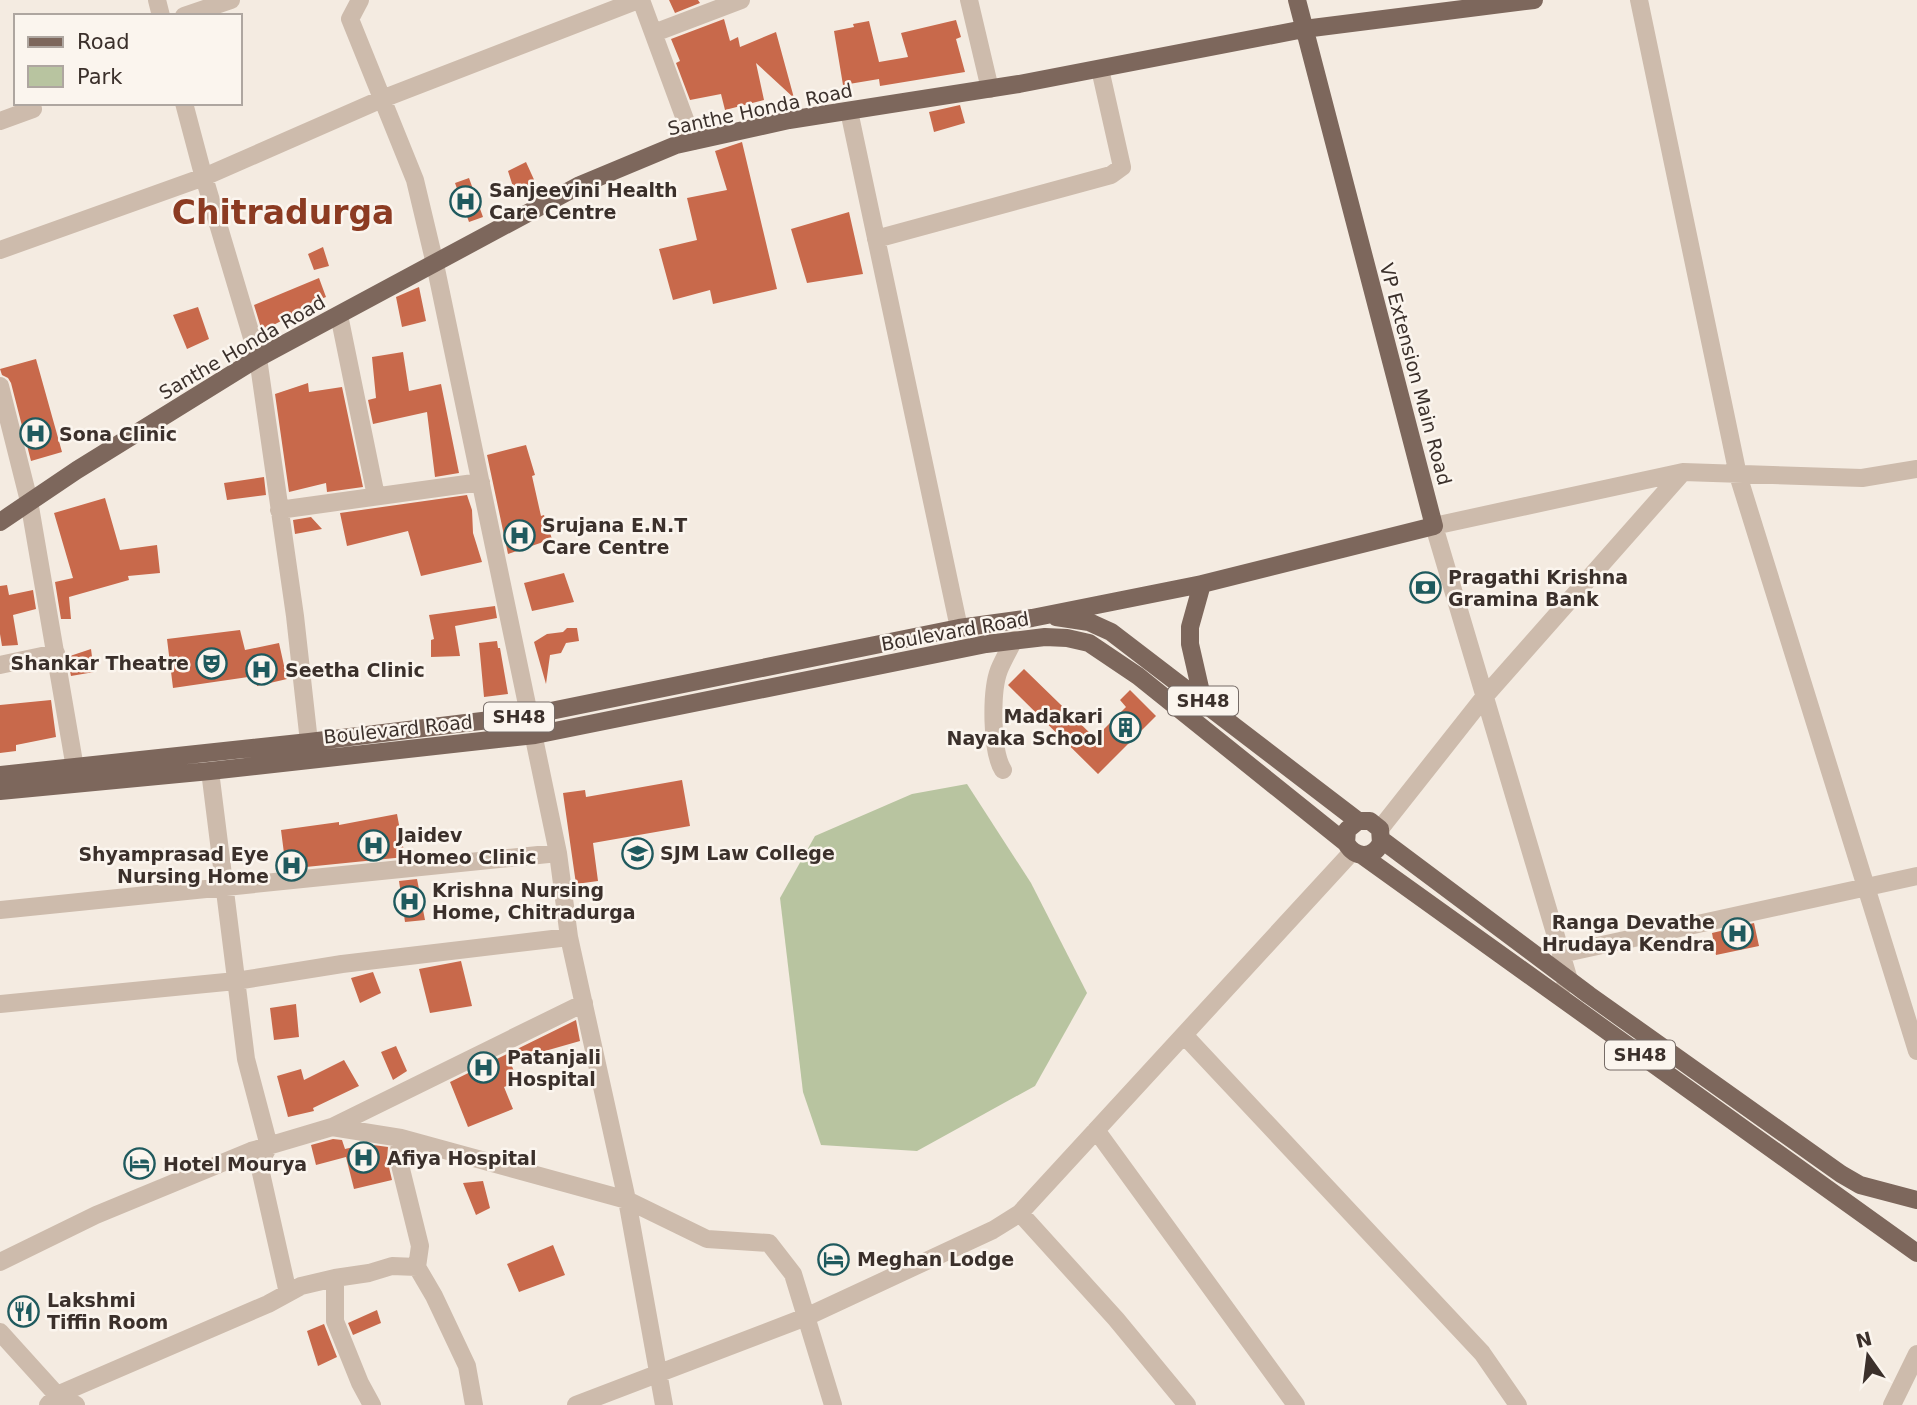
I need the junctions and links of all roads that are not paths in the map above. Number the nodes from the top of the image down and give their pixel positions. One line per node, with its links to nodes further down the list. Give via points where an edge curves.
1 (231, 0): 9 (street)
2 (360, 0): 14 (street, via 350,19)
3 (640, 0): 11 (street); 14 (street)
4 (741, 0): 11 (street)
5 (968, 0): 13 (street)
6 (1297, 0): 10 (main road, VP Extension Main Road)
7 (1534, 0): 10 (main road, Santhe Honda Road)
8 (1639, 0): 29 (street)
9 (190, 14)
10 (1304, 29): 12 (main road, Santhe Honda Road); 35 (main road, VP Extension Main Road)
11 (654, 33): 19 (street)
12 (1100, 69): 13 (main road, Santhe Honda Road); 21 (street, via 1122,167 1111,176)
13 (990, 89): 17 (main road, Santhe Honda Road)
14 (382, 99): 20 (street); 23 (street, via 415,180)
15 (185, 105): 20 (street)
16 (33, 109): 18 (street)
17 (849, 111): 19 (main road, Santhe Honda Road); 21 (street)
18 (0, 121)
19 (693, 141): 23 (main road, Santhe Honda Road, via 580,185)
20 (204, 177): 22 (street); 25 (street)
21 (876, 239): 38 (street)
22 (0, 250)
23 (435, 264): 24 (main road, Santhe Honda Road); 30 (street)
24 (339, 315): 25 (main road, Santhe Honda Road); 31 (street)
25 (258, 358): 32 (main road, Santhe Honda Road); 33 (street)
26 (0, 386): 32 (street)
27 (1917, 469): 29 (street, via 1862,478)
28 (1682, 472): 29 (street); 35 (street); 42 (street)
29 (1738, 475): 58 (street)
30 (481, 482): 31 (street); 44 (street)
31 (376, 496): 33 (street)
32 (29, 501): 34 (main road, Santhe Honda Road); 40 (street)
33 (279, 510): 46 (street)
34 (0, 522)
35 (1434, 526): 36 (main road); 42 (street)
36 (1202, 584): 37 (main road); 43 (main road, via 1189,626)
37 (1025, 619): 38 (main road, Boulevard Road / SH48); 39 (main road); 43 (main road, SH48, via 1062,617 1111,632)
38 (959, 628): 44 (main road, Boulevard Road / SH48)
39 (1014, 640): 45 (main road, Boulevard Road / SH48); 48 (street, via 998,672 993,708 998,762); 54 (main road, Boulevard Road / SH48, via 1067,638 1089,643 1112,657)
40 (56, 653): 41 (street); 47 (street)
41 (0, 665)
42 (1485, 696): 53 (street); 61 (street)
43 (1203, 701): 52 (main road, SH48)
44 (531, 715): 45 (street); 46 (main road, Boulevard Road / SH48)
45 (535, 735): 49 (main road, Boulevard Road / SH48); 55 (street)
46 (309, 742): 47 (main road, Boulevard Road / SH48)
47 (75, 768): 50 (main road, Boulevard Road / SH48)
48 (1003, 770)
49 (210, 771): 51 (main road, Boulevard Road / SH48); 57 (street)
50 (0, 775)
51 (0, 791)
52 (1358, 821): 53 (main road, SH48, via 1370,821); 54 (main road, via 1348,830)
53 (1381, 835): 54 (main road, via 1373,853); 62 (main road, SH48)
54 (1354, 850): 64 (main road, SH48); 67 (street)
55 (558, 853): 57 (street); 60 (street)
56 (1917, 876): 58 (street)
57 (224, 886): 59 (street); 63 (street)
58 (1866, 888): 61 (street); 68 (street)
59 (0, 910)
60 (569, 937): 63 (street); 65 (street)
61 (1561, 954): 62 (street)
62 (1569, 980): 64 (street); 73 (main road, SH48, via 1841,1174 1860,1185)
63 (236, 981): 66 (street); 72 (street, via 246,1059)
64 (1557, 996): 77 (main road, SH48)
65 (584, 1003): 69 (street); 74 (street)
66 (0, 1004)
67 (1184, 1035): 70 (street); 96 (street, via 1482,1353)
68 (1917, 1051)
69 (332, 1127): 71 (street); 72 (street)
70 (1096, 1130): 76 (street); 95 (street)
71 (401, 1138): 74 (street); 80 (street, via 398,1157 420,1246)
72 (269, 1146): 79 (street, via 96,1215); 82 (street, via 260,1164)
73 (1897, 1194): 75 (main road, SH48); 77 (main road, via 1880,1201)
74 (627, 1200): 83 (street, via 707,1239 769,1244 793,1274); 86 (street)
75 (1917, 1200)
76 (1020, 1213): 83 (street); 94 (street)
77 (1879, 1226): 78 (main road, SH48)
78 (1917, 1253)
79 (0, 1262)
80 (416, 1267): 81 (street, via 391,1266); 90 (street, via 467,1366)
81 (335, 1278): 82 (street); 89 (street, via 335,1321)
82 (288, 1293): 87 (street)
83 (806, 1317): 86 (street); 93 (street)
84 (0, 1332): 87 (street)
85 (1917, 1354): 97 (street)
86 (659, 1374): 91 (street); 92 (street)
87 (53, 1400): 88 (street)
88 (76, 1405)
89 (372, 1405)
90 (474, 1405)
91 (576, 1405)
92 (664, 1405)
93 (833, 1405)
94 (1187, 1405)
95 (1296, 1405)
96 (1518, 1405)
97 (1892, 1405)

